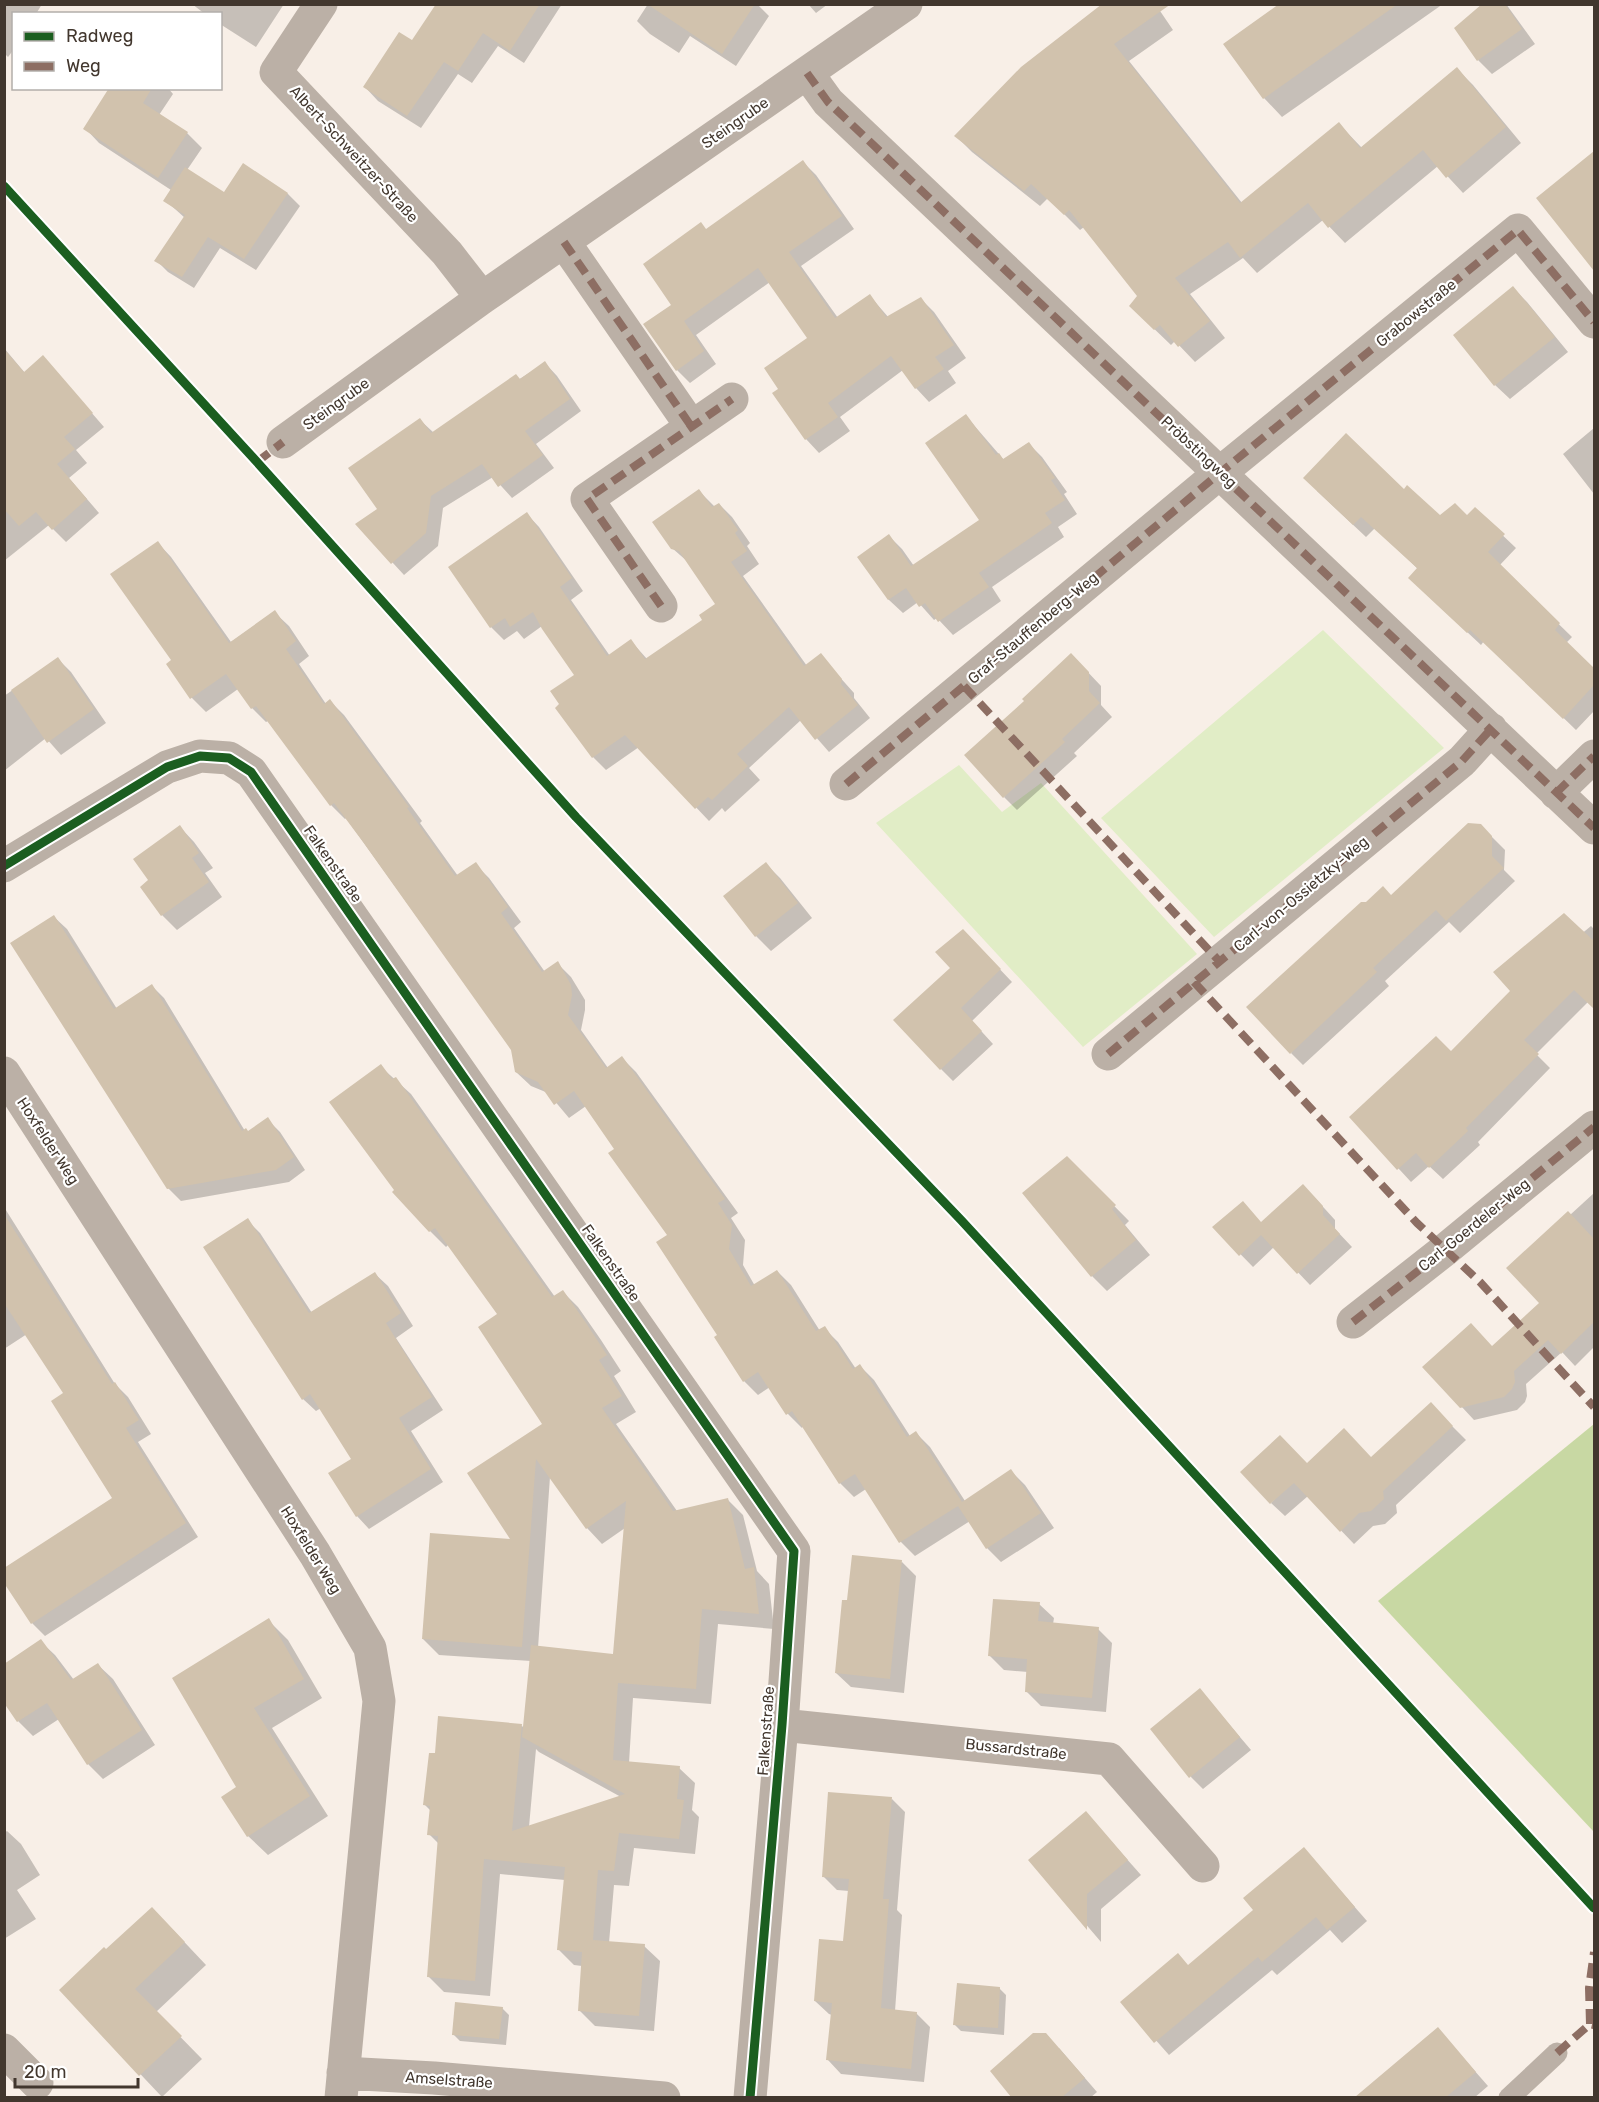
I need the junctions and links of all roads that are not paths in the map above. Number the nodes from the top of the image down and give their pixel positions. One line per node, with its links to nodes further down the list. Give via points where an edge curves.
1 (321, 4): 5 (street, Albert-Schweitzer-Straße, via 276,72 447,254)
2 (906, 4): 3 (street, Steingrube)
3 (807, 73): 4 (street, Steingrube); 10 (street, Pröbstingweg, via 828,102)
4 (564, 242): 5 (street, Steingrube); 8 (street)
5 (483, 298): 9 (street, Steingrube)
6 (1594, 322): 10 (street, Grabowstraße, via 1518,230)
7 (732, 399): 8 (street)
8 (691, 426): 11 (street, via 587,499)
9 (284, 442)
10 (1221, 472): 12 (street, Pröbstingweg); 14 (street, Graf-Stauffenberg-Weg)
11 (661, 606)
12 (1491, 729): 15 (street, Pröbstingweg); 18 (street, Carl-von-Ossietzky-Weg, via 1462,761)
13 (1594, 756): 15 (street)
14 (846, 784)
15 (1556, 793): 16 (street, Pröbstingweg)
16 (1594, 828)
17 (4, 866): 22 (street, Falkenstraße, via 167,766 200,756 229,758 251,772 794,1551)
18 (1108, 1054)
19 (4, 1073): 26 (street, Hoxfelder Weg, via 315,1554 370,1648 379,1701)
20 (1594, 1127): 21 (street, Carl-Goerdeler-Weg)
21 (1353, 1322)
22 (782, 1725): 23 (street, Bussardstraße, via 1109,1759); 29 (street, Falkenstraße)
23 (1203, 1866)
24 (4, 2050): 27 (street)
25 (1557, 2053): 30 (lane)
26 (342, 2085): 28 (street, Amselstraße, via 434,2078)
27 (38, 2092)
28 (664, 2097)
29 (750, 2097)
30 (1509, 2097)

